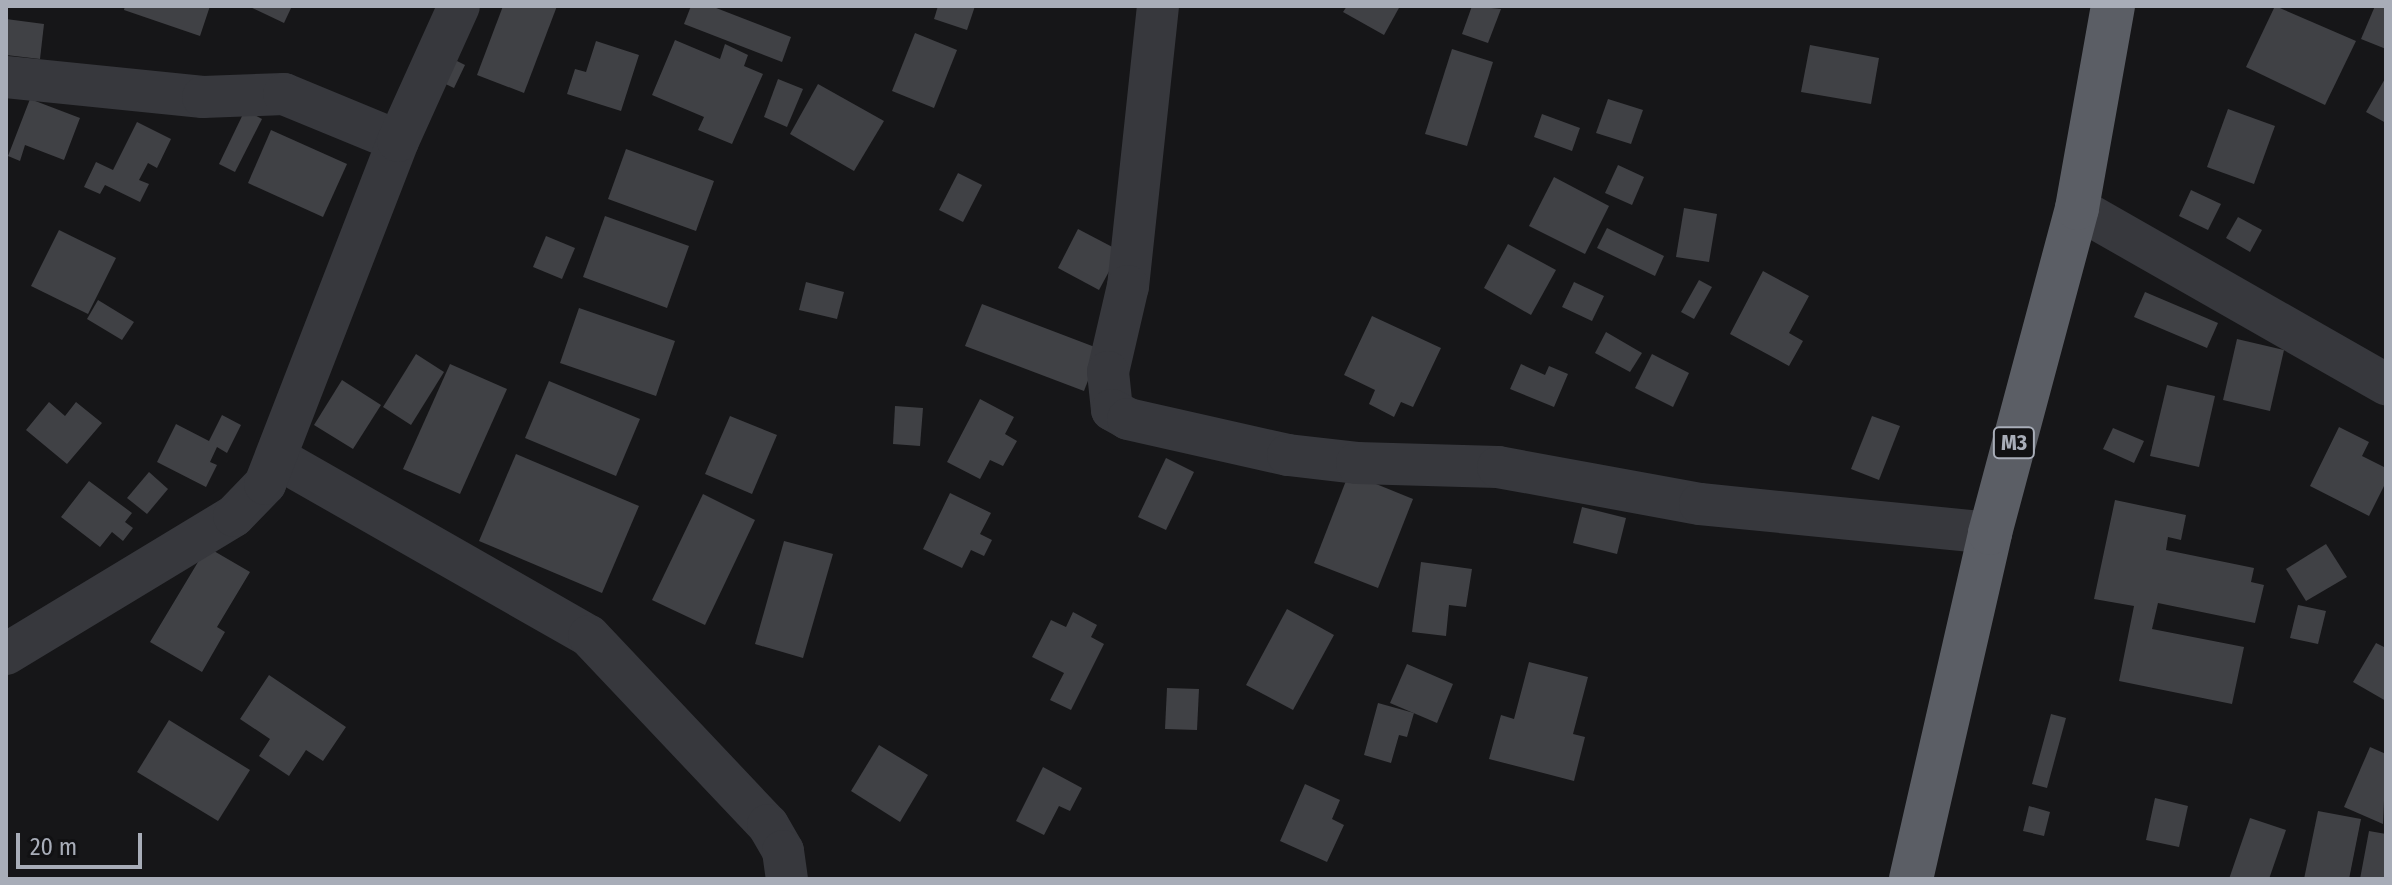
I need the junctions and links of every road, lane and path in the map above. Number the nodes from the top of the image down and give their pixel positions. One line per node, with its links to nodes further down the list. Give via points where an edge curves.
1 (459, 6): 5 (street)
2 (1158, 6): 9 (street, via 1128,286 1108,372 1112,410 1128,419 1288,455 1357,463 1498,467 1700,504)
3 (2113, 6): 6 (highway, M3)
4 (6, 77): 5 (street, via 203,97 284,94)
5 (398, 141): 8 (street)
6 (2077, 208): 7 (street); 9 (highway, M3)
7 (2386, 384)
8 (277, 458): 10 (street, via 251,503 234,516); 11 (street, via 589,636 768,825 783,851)
9 (1990, 533): 12 (highway, M3)
10 (6, 654)
11 (787, 879)
12 (1911, 879)

